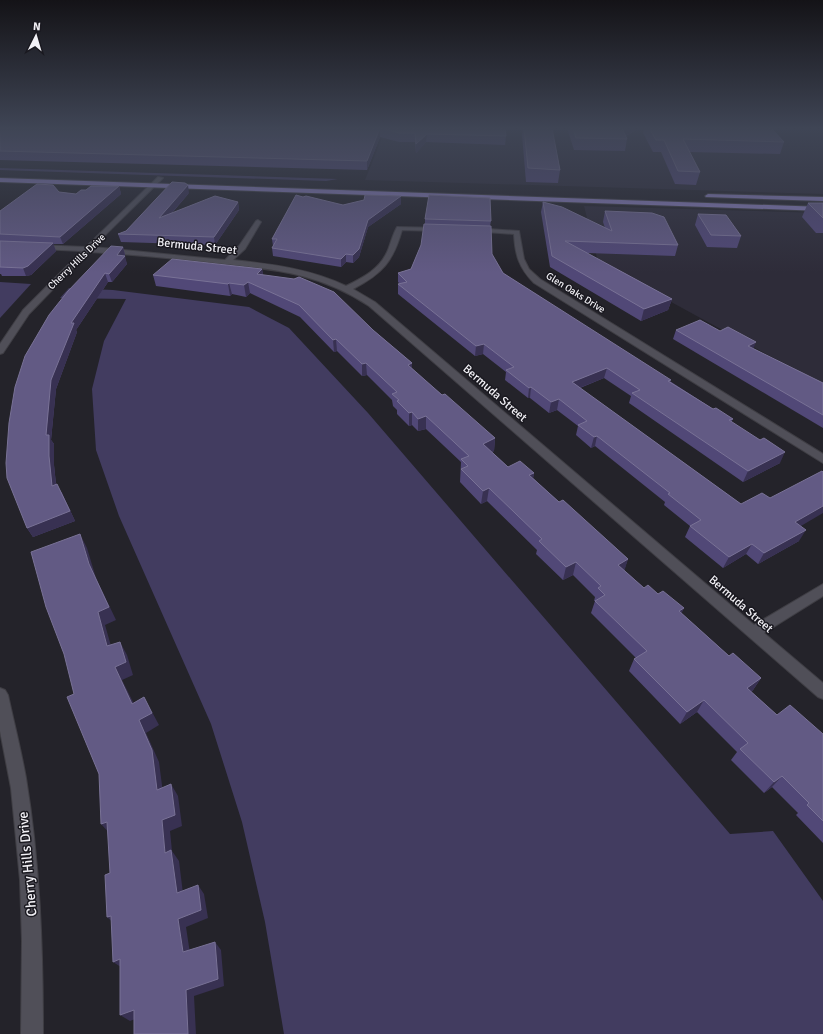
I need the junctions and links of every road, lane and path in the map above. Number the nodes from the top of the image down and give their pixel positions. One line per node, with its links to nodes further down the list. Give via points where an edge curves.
1 (160, 178): 2 (main road); 4 (street, Cherry Hills Drive)
2 (168, 179)
3 (0, 180): 4 (main road)
4 (153, 182): 7 (main road); 12 (street, Cherry Hills Drive)
5 (702, 196): 6 (main road)
6 (823, 199)
7 (823, 209)
8 (258, 222): 13 (street, via 242,247)
9 (446, 229): 14 (street, via 399,228 393,250 384,265 369,277)
10 (462, 230): 16 (street, Glen Oaks Drive, via 518,232 519,259 536,281)
11 (30, 246): 12 (street, Bermuda Street)
12 (88, 249): 13 (street, Bermuda Street, via 124,250); 15 (street, Cherry Hills Drive, via 26,312)
13 (227, 262): 14 (street, Bermuda Street, via 302,272)
14 (348, 288): 18 (street, Bermuda Street, via 372,304)
15 (0, 351)
16 (823, 459)
17 (823, 589): 18 (street)
18 (754, 632): 19 (street, Bermuda Street)
19 (823, 692)
20 (0, 695): 21 (street, Cherry Hills Drive, via 19,786 30,871 34,978)
21 (32, 1034)

